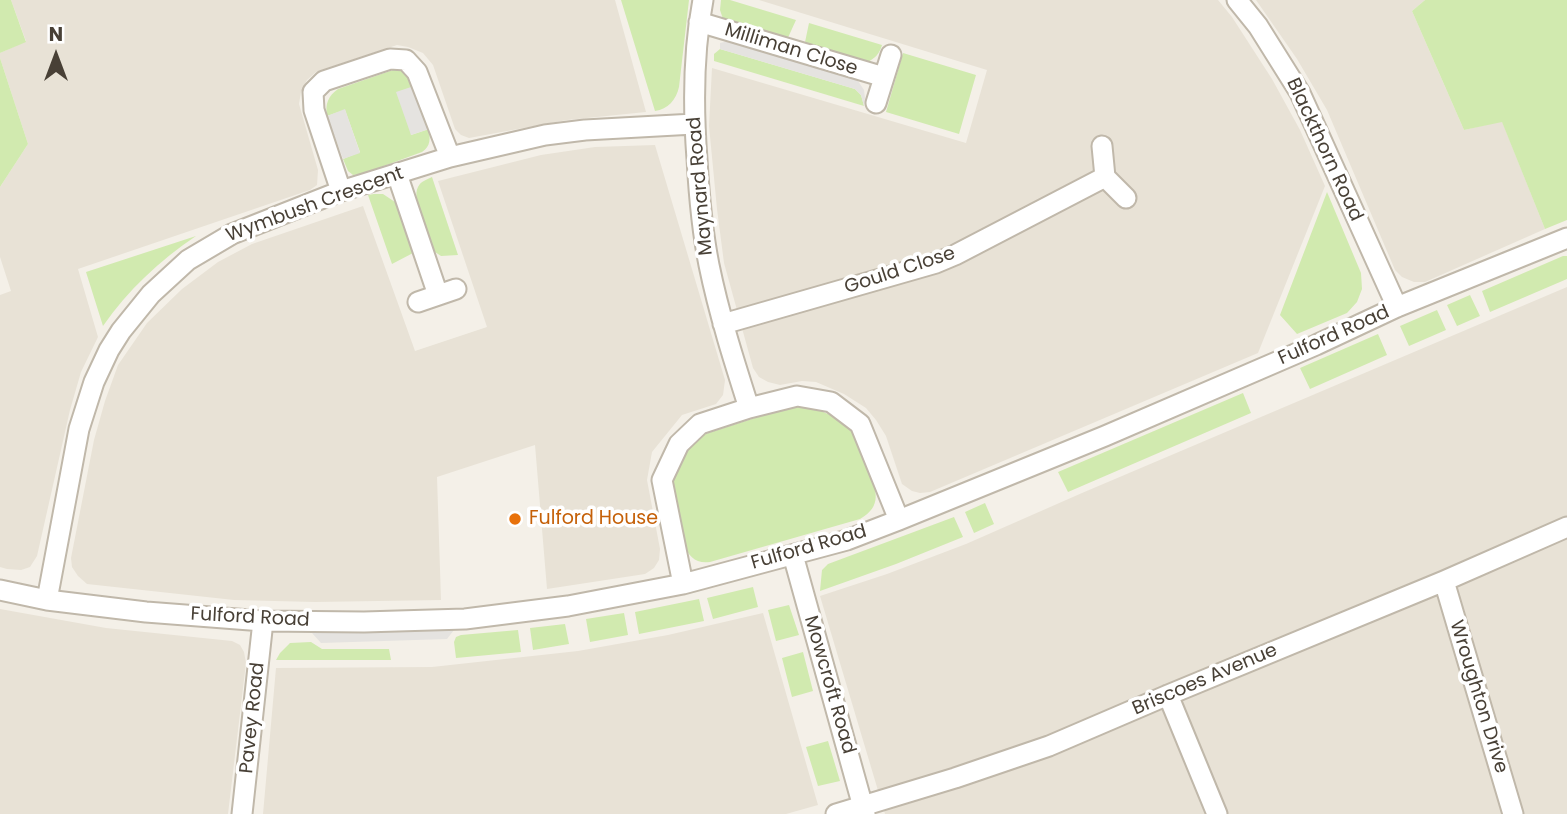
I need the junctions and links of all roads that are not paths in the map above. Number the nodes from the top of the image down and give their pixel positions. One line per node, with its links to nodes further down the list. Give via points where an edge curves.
1 (703, 0): 3 (street, Maynard Road)
2 (1237, 0): 16 (street, Blackthorn Road, via 1300,93)
3 (699, 22): 5 (street, Milliman Close); 7 (street, Maynard Road)
4 (891, 55): 5 (street, Milliman Close)
5 (884, 77): 6 (street, Milliman Close)
6 (876, 103)
7 (694, 124): 9 (street, Wymbush Crescent, via 558,134); 17 (street, Maynard Road, via 701,222)
8 (1102, 146): 11 (street)
9 (450, 157): 10 (street, Wymbush Crescent); 12 (street, via 417,72 406,60 390,59 324,81 313,92 314,110)
10 (397, 174): 12 (street, Wymbush Crescent); 15 (street, via 447,292)
11 (1105, 177): 13 (street); 17 (street, Gould Close, via 936,263)
12 (341, 191): 25 (street, Wymbush Crescent, via 206,248 168,277 121,331 94,382 82,417)
13 (1126, 198)
14 (1567, 238): 16 (street, Fulford Road)
15 (418, 302)
16 (1397, 307): 19 (street, Fulford Road)
17 (723, 324): 18 (street, Maynard Road)
18 (749, 408): 19 (street, via 796,397 831,402 850,416 860,424); 23 (street, via 700,424 679,444 662,480)
19 (899, 520): 21 (street, Fulford Road)
20 (1567, 527): 22 (street, Briscoes Avenue)
21 (793, 555): 23 (street, Fulford Road); 28 (street, Mowcroft Road)
22 (1444, 581): 27 (street, Briscoes Avenue); 32 (street, Wroughton Drive)
23 (683, 584): 26 (street, Fulford Road, via 568,606 465,618)
24 (0, 590): 25 (street, Fulford Road)
25 (47, 600): 26 (street, Fulford Road)
26 (263, 621): 29 (street, Pavey Road)
27 (1168, 695): 28 (street, Briscoes Avenue, via 1037,751); 31 (street)
28 (864, 810): 30 (street, Briscoes Avenue)
29 (242, 814)
30 (836, 814)
31 (1217, 814)
32 (1513, 814)

